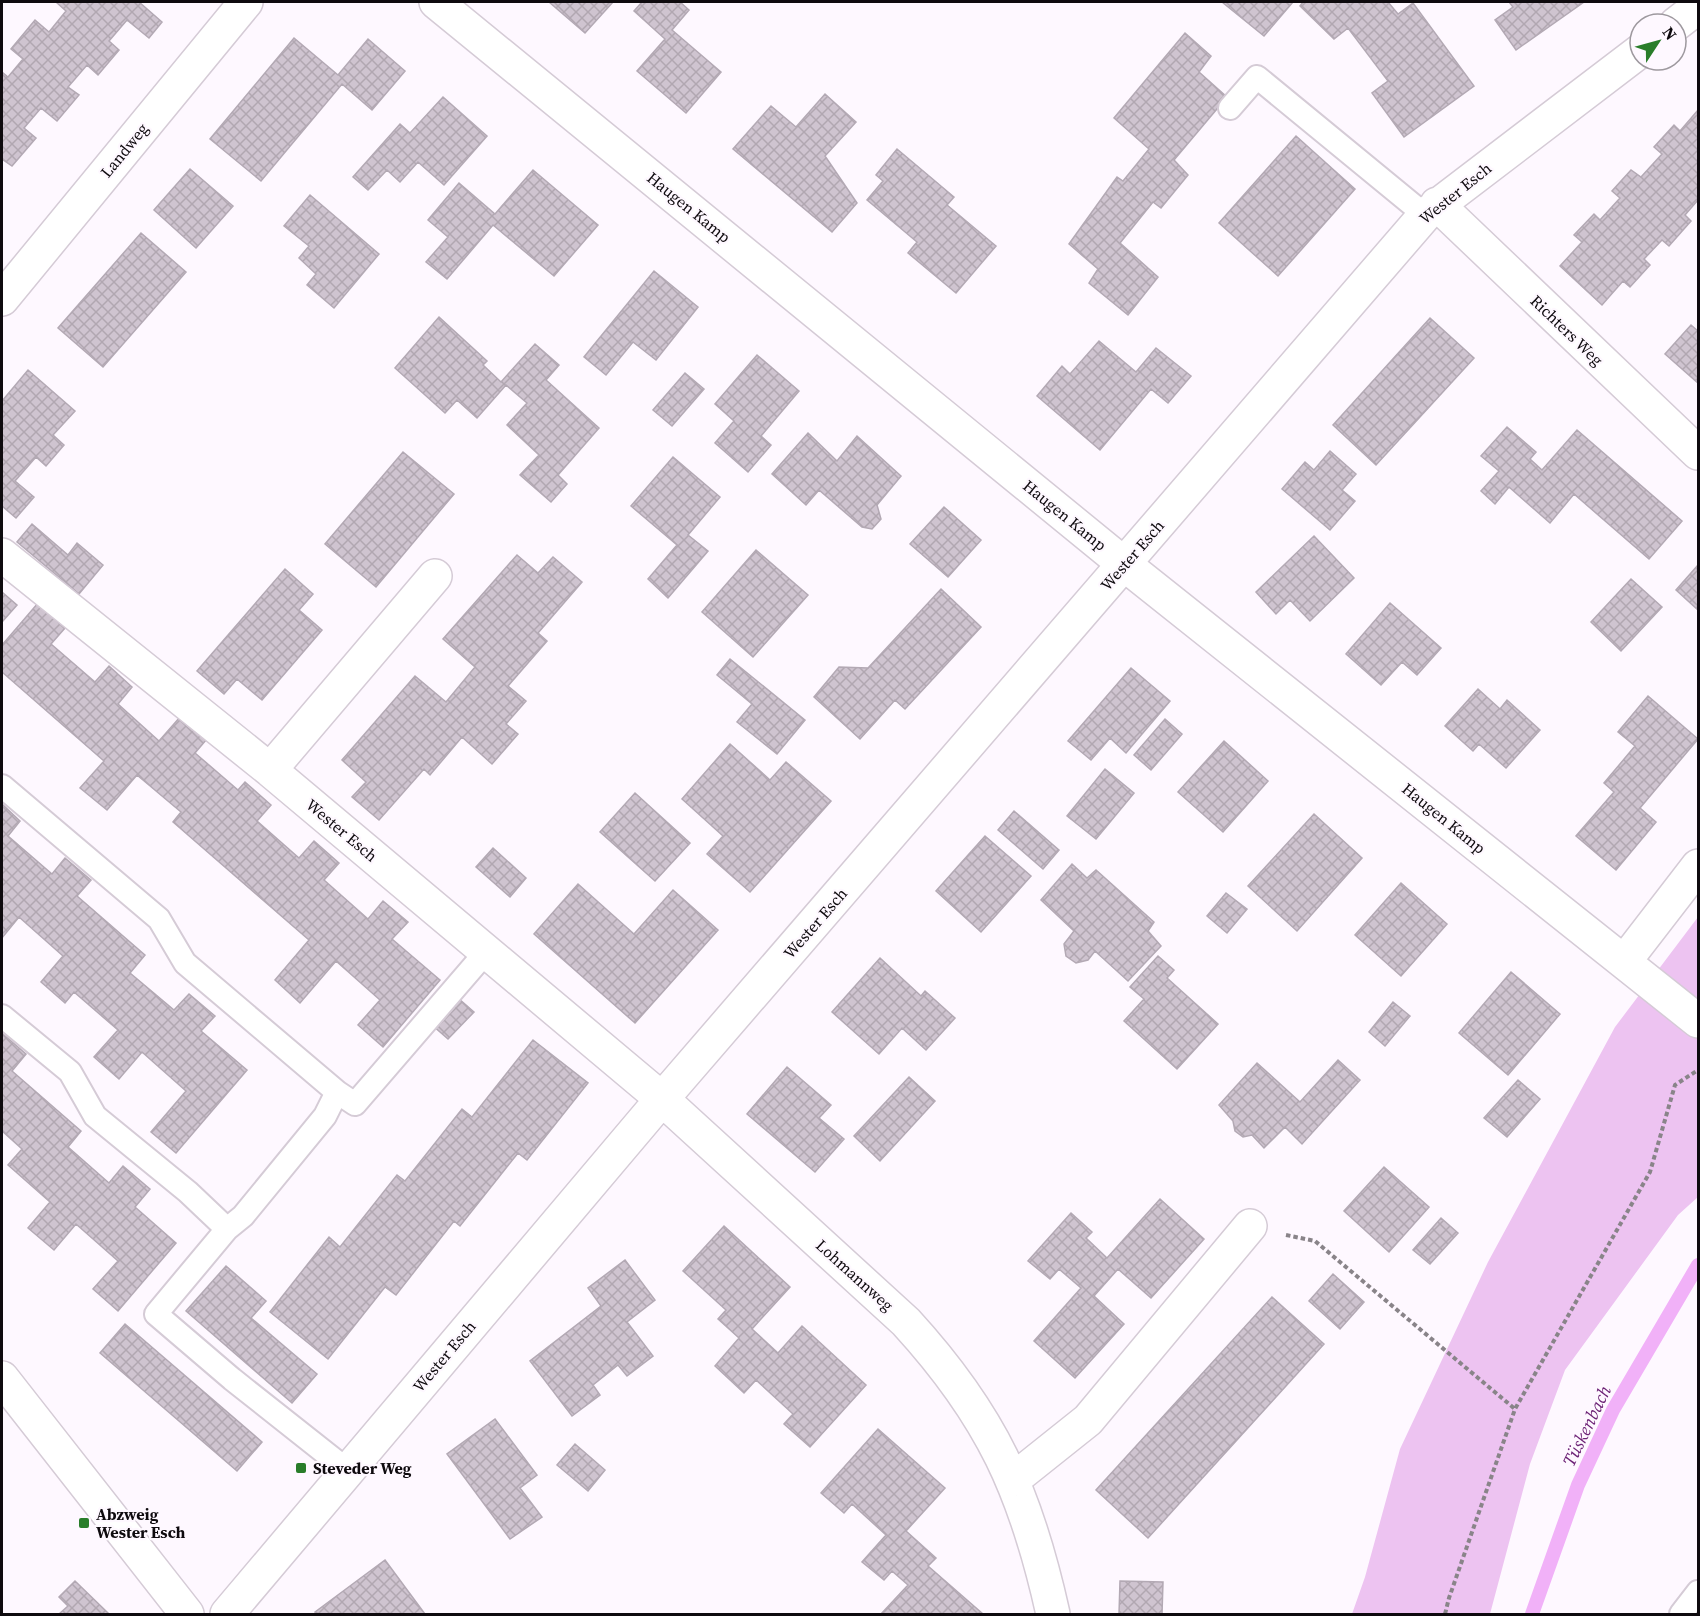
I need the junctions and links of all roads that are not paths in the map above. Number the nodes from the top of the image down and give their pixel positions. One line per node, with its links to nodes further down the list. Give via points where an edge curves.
1 (246, 2): 6 (street, Landweg)
2 (436, 2): 9 (street, Haugen Kamp)
3 (1628, 60): 5 (street, Wester Esch)
4 (1230, 108): 5 (lane, via 1257,77)
5 (1431, 210): 7 (street, Richters Weg); 9 (street, Wester Esch)
6 (2, 299)
7 (1698, 451)
8 (2, 555): 11 (street, Wester Esch)
9 (1124, 564): 15 (street, Haugen Kamp); 19 (street, Wester Esch)
10 (435, 576): 11 (street)
11 (270, 770): 14 (street, Wester Esch)
12 (2, 786): 18 (lane, via 159,919 186,963)
13 (1698, 866): 15 (street)
14 (486, 951): 18 (lane, via 355,1104); 19 (street, Wester Esch)
15 (1624, 962): 17 (street, Haugen Kamp)
16 (2, 1016): 21 (lane, via 70,1072 95,1116)
17 (1698, 1021)
18 (337, 1092): 21 (lane, via 325,1116 243,1216)
19 (662, 1099): 23 (street, Wester Esch); 24 (street, Lohmannweg, via 938,1356 992,1436)
20 (1250, 1226): 24 (street, via 1088,1420)
21 (227, 1229): 23 (lane, via 156,1314)
22 (2, 1378): 26 (street)
23 (347, 1470): 27 (street, Wester Esch)
24 (1014, 1479): 28 (street, Lohmannweg, via 1040,1556)
25 (1698, 1592): 29 (lane)
26 (187, 1614)
27 (227, 1614)
28 (1053, 1614)
29 (1681, 1614)

